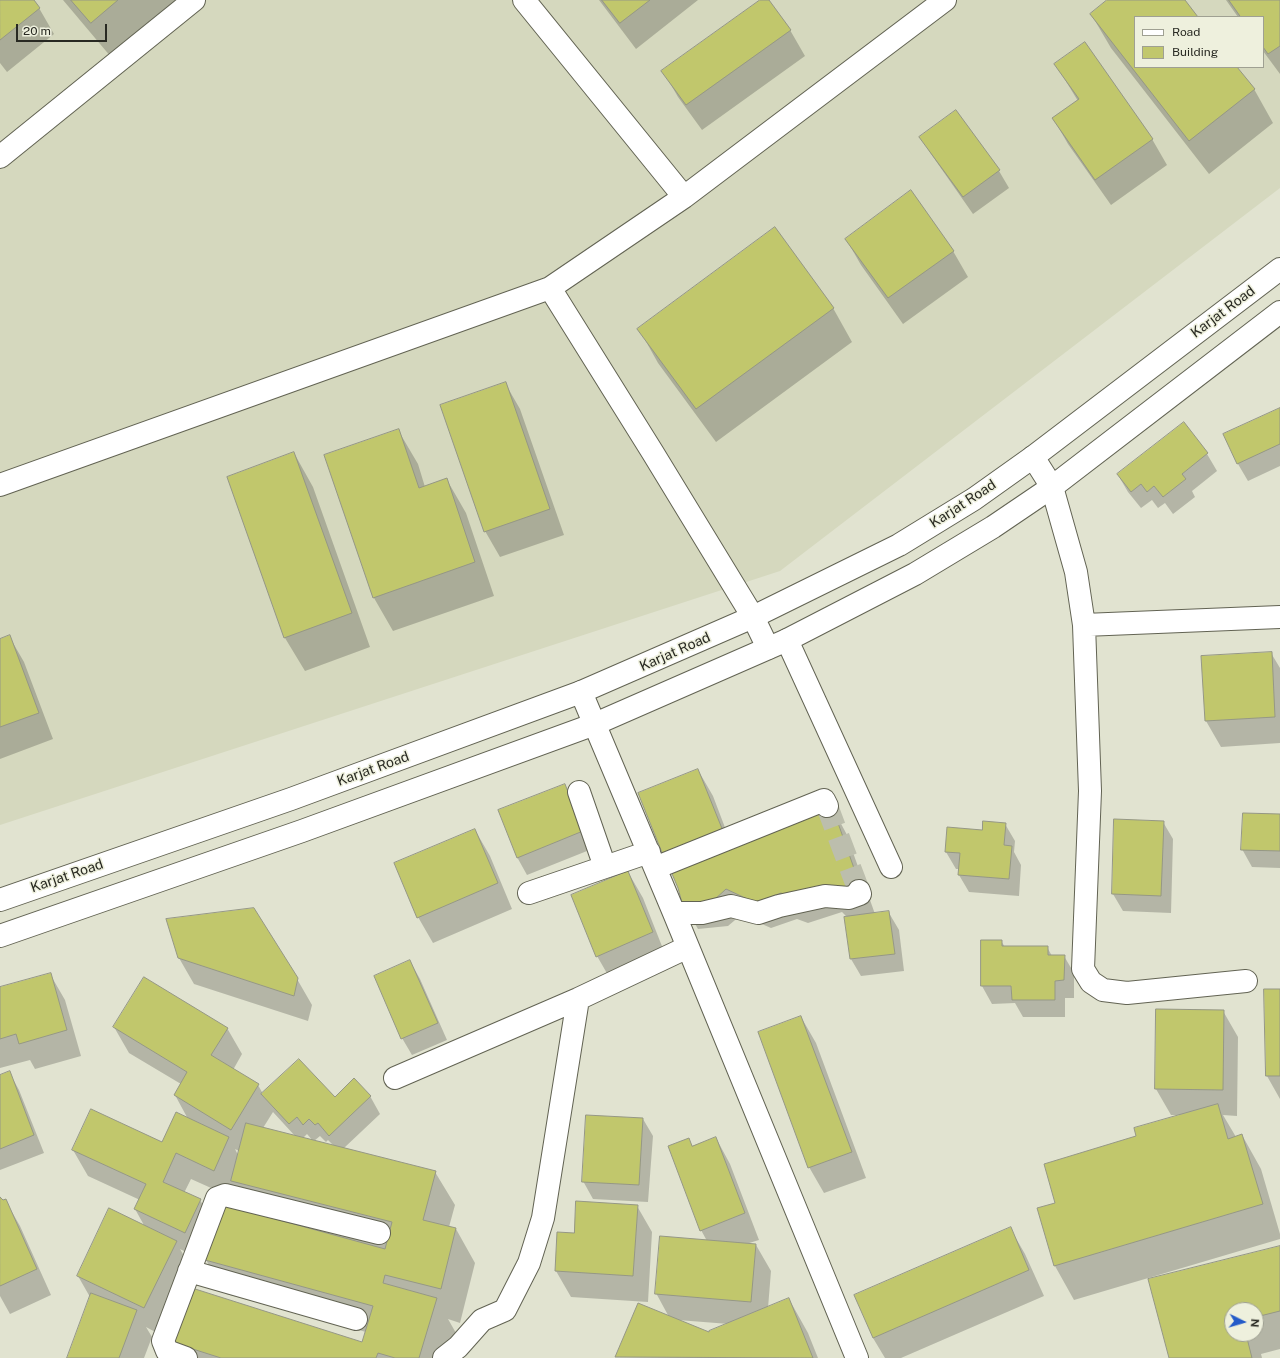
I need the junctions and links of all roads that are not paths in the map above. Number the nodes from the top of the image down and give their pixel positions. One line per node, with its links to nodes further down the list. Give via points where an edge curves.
1 (194, 0): 4 (street)
2 (524, 0): 5 (street)
3 (945, 0): 5 (street)
4 (0, 157)
5 (684, 197): 7 (street)
6 (1280, 269): 9 (street, Karjat Road)
7 (550, 288): 10 (street); 13 (street)
8 (1280, 312): 11 (street)
9 (1033, 457): 11 (street); 13 (street, Karjat Road, via 899,545)
10 (0, 485)
11 (1052, 487): 14 (street, via 1076,572); 15 (street, via 993,527 915,574)
12 (1280, 617): 14 (street)
13 (753, 618): 15 (street); 16 (street, Karjat Road)
14 (1084, 625): 29 (street, via 1090,791 1084,969 1091,982 1103,990 1127,993)
15 (777, 644): 17 (street); 22 (street)
16 (581, 692): 17 (street); 25 (street, Karjat Road, via 291,799)
17 (595, 724): 20 (street); 27 (street, via 302,831)
18 (579, 792): 21 (street)
19 (826, 806): 20 (street, via 824,800)
20 (652, 860): 21 (street); 26 (street)
21 (605, 867): 24 (street)
22 (891, 867)
23 (859, 891): 26 (street, via 860,894 849,898 825,896 758,913 731,906 702,913)
24 (529, 893)
25 (0, 900)
26 (674, 913): 28 (street)
27 (0, 936)
28 (688, 947): 30 (street); 37 (street)
29 (1246, 980)
30 (578, 1000): 31 (street); 36 (street, via 543,1218 529,1263 505,1310 482,1320 458,1347)
31 (395, 1078)
32 (379, 1233): 33 (street, via 225,1195 217,1198)
33 (190, 1271): 34 (street); 35 (street, via 163,1342 167,1351)
34 (356, 1319)
35 (186, 1358)
36 (444, 1358)
37 (857, 1358)

